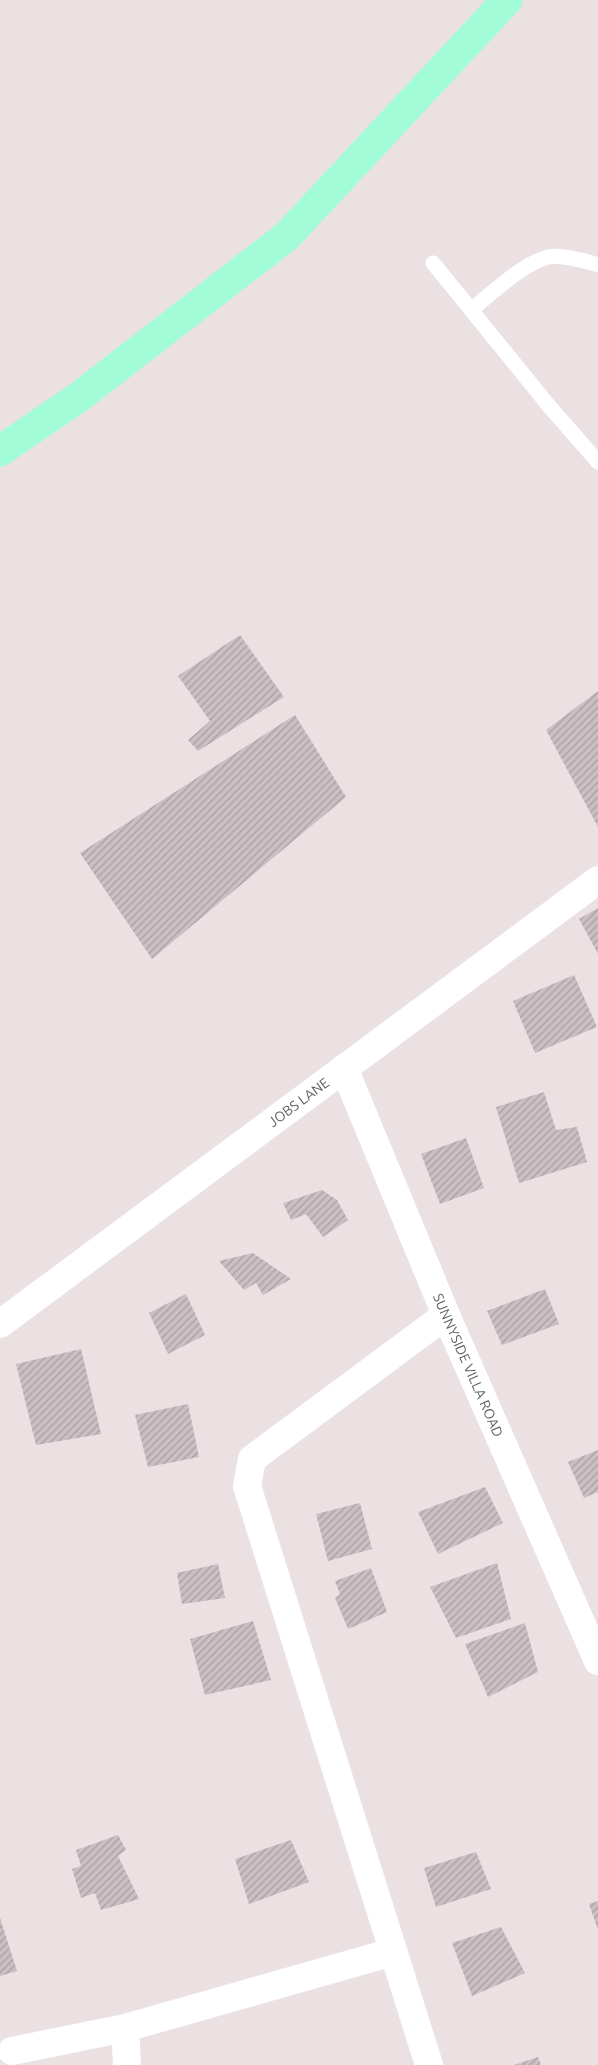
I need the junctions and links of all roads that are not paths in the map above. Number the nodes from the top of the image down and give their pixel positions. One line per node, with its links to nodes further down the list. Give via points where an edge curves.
1 (433, 263): 3 (lane)
2 (598, 265): 3 (lane, via 549,256 516,273)
3 (471, 310): 4 (lane)
4 (598, 462)
5 (598, 880): 6 (street, JOBS LANE)
6 (344, 1068): 7 (street, SUNNYSIDE VILLA ROAD); 8 (street, JOBS LANE)
7 (446, 1315): 9 (street, SUNNYSIDE VILLA ROAD); 10 (street, via 252,1459 247,1486)
8 (0, 1324)
9 (598, 1661)
10 (393, 1952): 11 (street); 14 (street)
11 (125, 2028): 12 (street); 13 (street)
12 (12, 2052)
13 (126, 2065)
14 (429, 2065)

